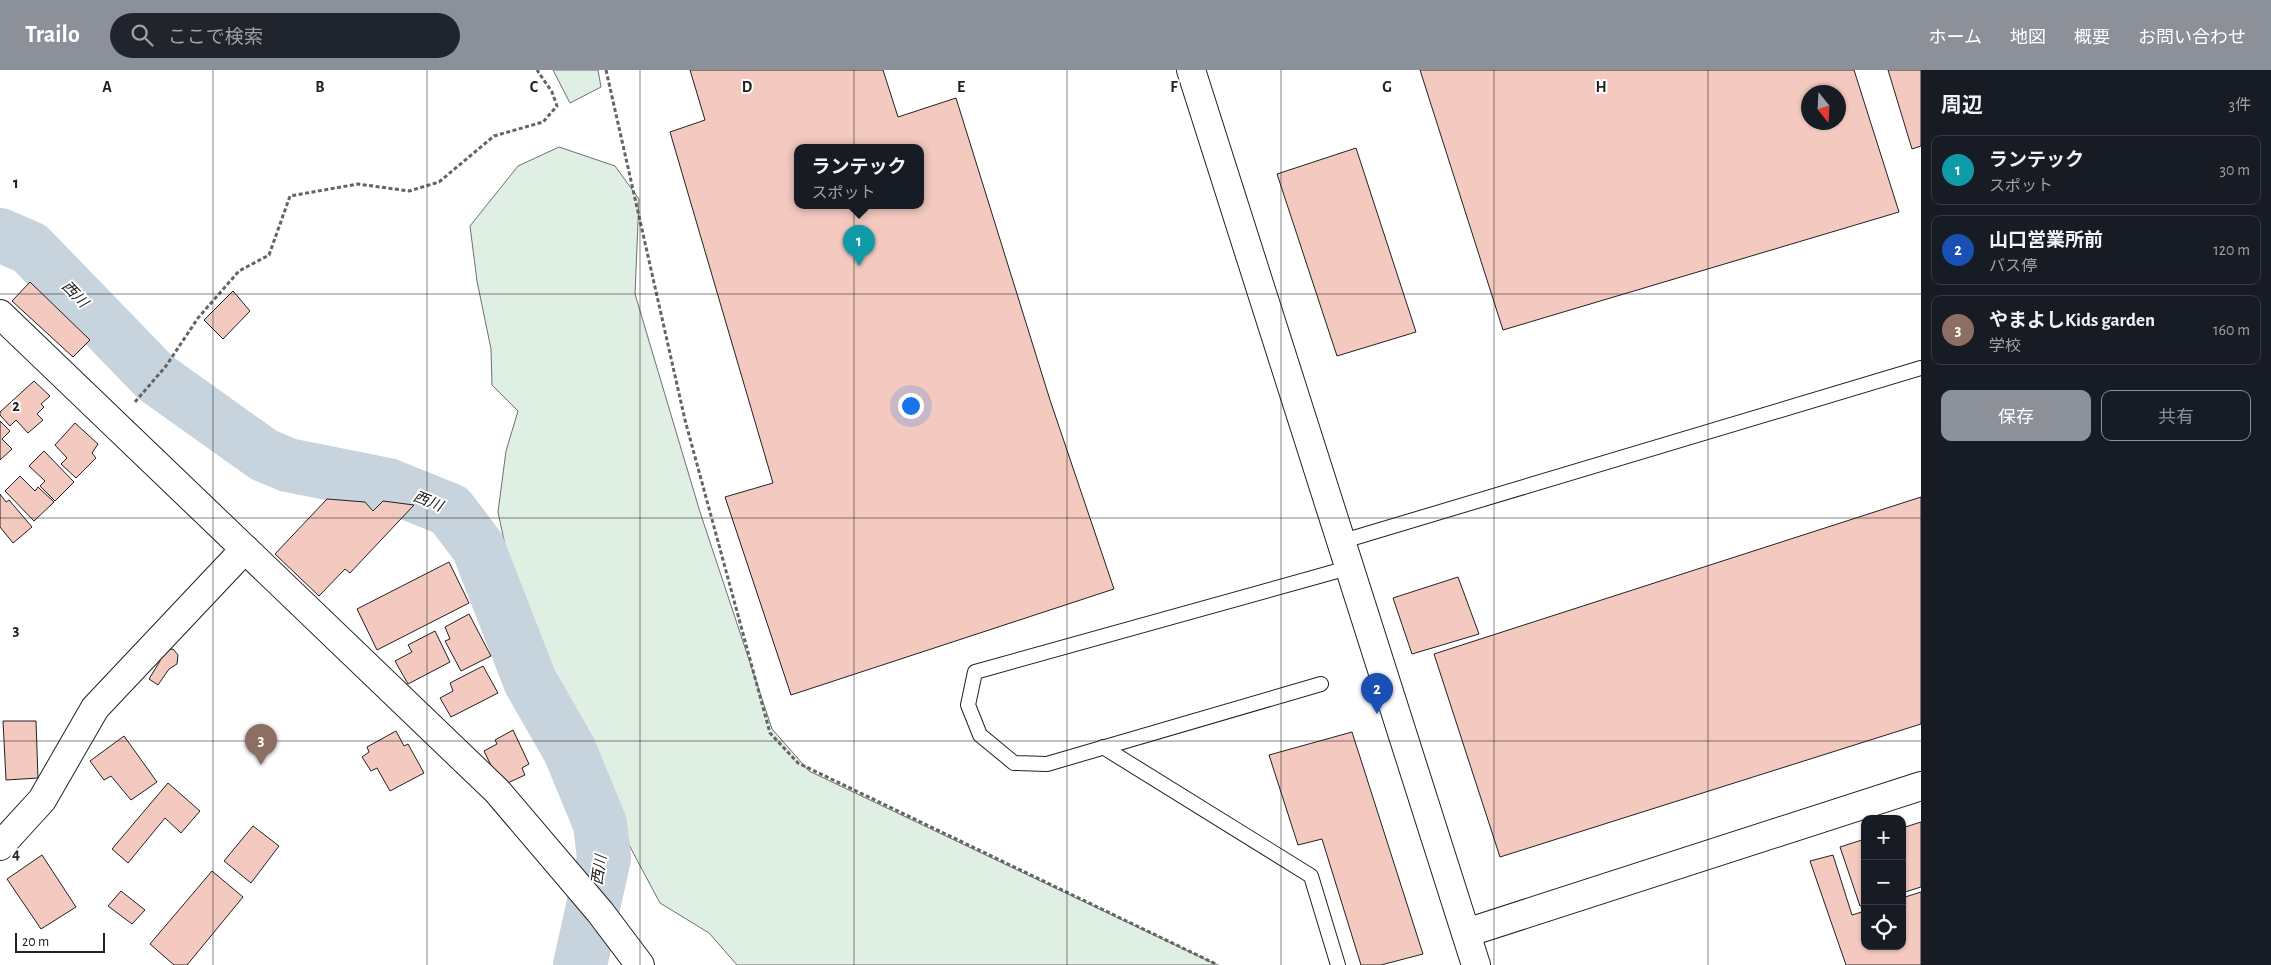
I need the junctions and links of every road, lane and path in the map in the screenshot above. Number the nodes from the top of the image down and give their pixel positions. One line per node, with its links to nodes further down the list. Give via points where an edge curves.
1 (537, 70): 6 (path, via 552,92 556,106 552,113 543,122 494,136 439,182 409,191 358,184 290,196 269,255 239,272 198,318 166,366)
2 (606, 70): 16 (path, via 684,420 770,733 798,763)
3 (1192, 70): 7 (street)
4 (1, 319): 8 (street)
5 (1921, 368): 7 (lane)
6 (136, 400)
7 (1340, 542): 9 (street)
8 (245, 550): 13 (street, via 95,708 42,800); 15 (street, via 497,791 600,912)
9 (1348, 568): 11 (lane, via 976,672 968,704 980,735 1014,763 1047,764); 14 (street)
10 (1321, 684): 11 (lane)
11 (1103, 747): 17 (lane, via 1311,876)
12 (1921, 786): 14 (street)
13 (0, 846)
14 (1466, 933): 18 (street)
15 (640, 965)
16 (1218, 965)
17 (1338, 965)
18 (1476, 965)

